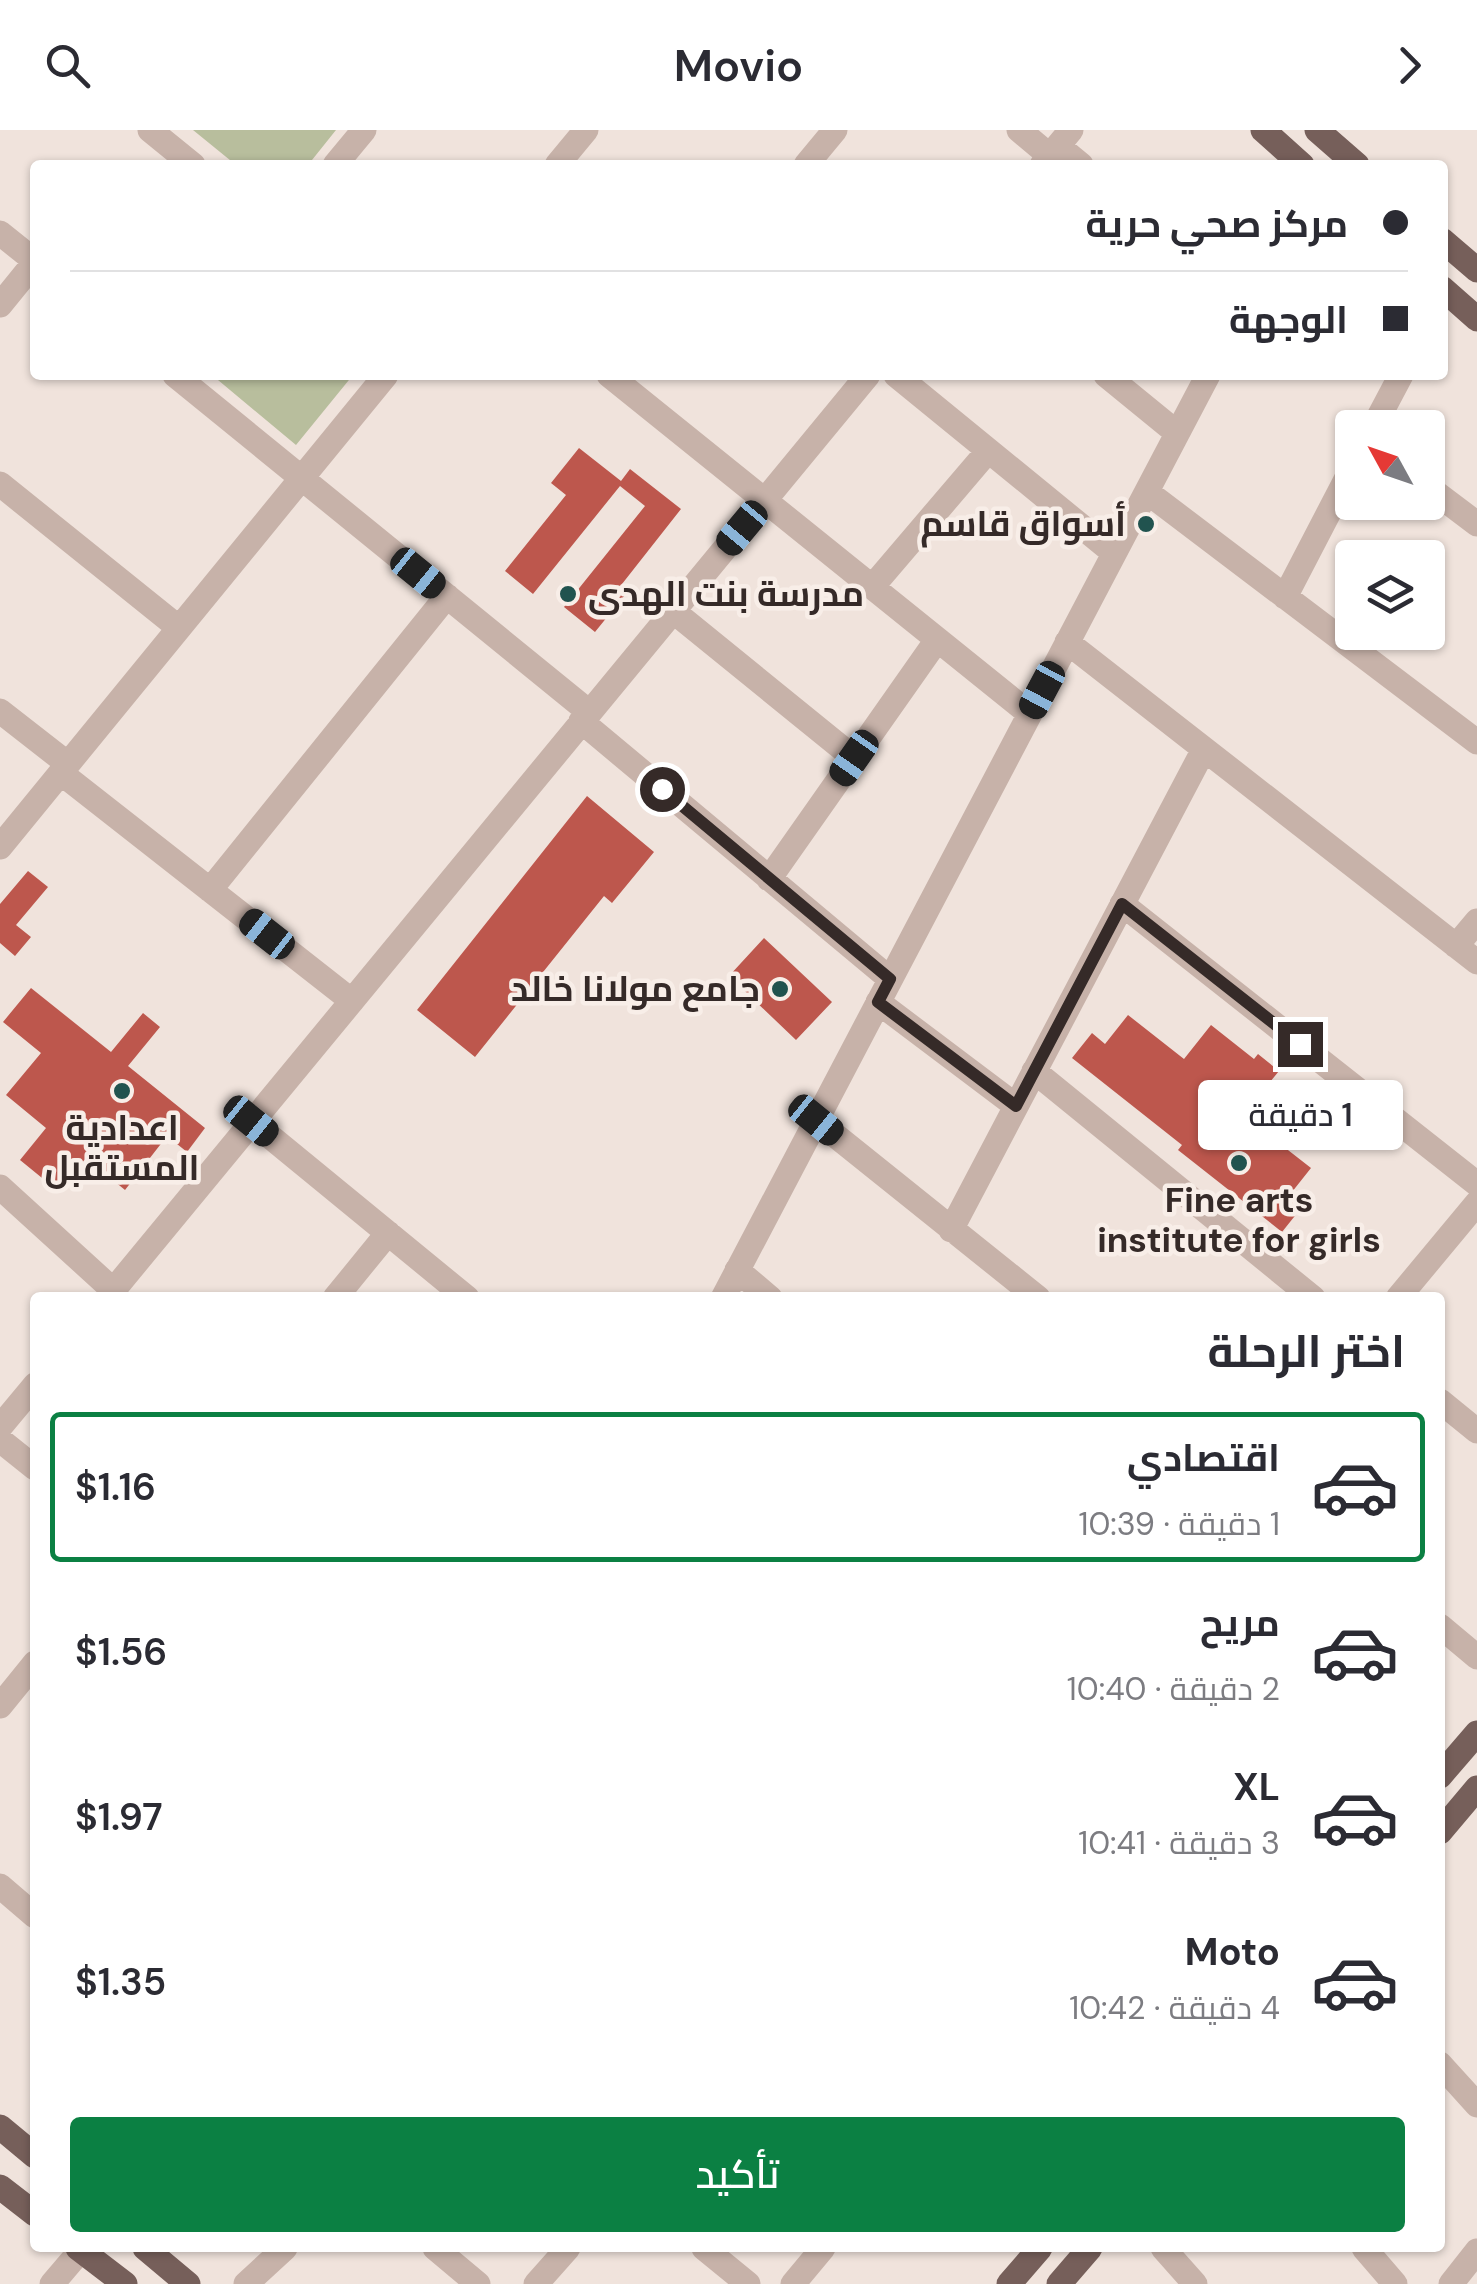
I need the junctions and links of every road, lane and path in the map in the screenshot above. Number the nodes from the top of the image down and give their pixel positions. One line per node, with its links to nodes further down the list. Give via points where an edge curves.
1 (150, 130): 9 (street)
2 (364, 130): 10 (street)
3 (586, 130): 11 (street)
4 (835, 130): 12 (street)
5 (1018, 130): 8 (street)
6 (1263, 130): 13 (main road)
7 (1317, 130): 14 (main road)
8 (1055, 149)
9 (187, 160)
10 (339, 160)
11 (562, 160)
12 (810, 160)
13 (1296, 160)
14 (1351, 160)
15 (0, 233): 17 (street)
16 (1448, 245): 19 (main road)
17 (30, 258)
18 (30, 268): 21 (street)
19 (1477, 270)
20 (1448, 295): 22 (main road)
21 (0, 305)
22 (1477, 318)
23 (181, 380): 34 (street)
24 (382, 380): 34 (street)
25 (622, 380): 37 (street)
26 (864, 380): 37 (street)
27 (902, 380): 33 (street)
28 (1112, 380): 32 (street)
29 (1205, 380): 32 (street)
30 (1398, 380): 31 (street)
31 (1383, 410)
32 (1177, 434): 36 (street)
33 (988, 451): 41 (street); 42 (street)
34 (302, 478): 43 (street); 46 (street)
35 (0, 484): 46 (street)
36 (1146, 492): 41 (street); 44 (street)
37 (764, 500): 42 (street); 45 (street)
38 (1445, 500): 40 (street)
39 (1335, 501): 44 (street)
40 (1477, 524)
41 (1114, 552): 48 (street)
42 (872, 587): 47 (street)
43 (447, 596): 51 (street); 58 (street)
44 (1285, 597): 52 (street)
45 (674, 611): 51 (street); 54 (street)
46 (179, 628): 55 (street)
47 (936, 640): 50 (street); 54 (street)
48 (1067, 642): 50 (street); 53 (street)
49 (0, 712): 55 (street)
50 (1030, 714): 62 (street)
51 (585, 716): 57 (street); 63 (street)
52 (1477, 742)
53 (1202, 751): 59 (street); 61 (street)
54 (854, 758): 57 (street)
55 (65, 769): 56 (street); 58 (street)
56 (0, 847)
57 (769, 879): 62 (street)
58 (210, 890): 63 (street)
59 (1122, 904): 64 (street); 68 (street)
60 (1477, 921): 61 (street)
61 (1467, 954)
62 (884, 990): 65 (street); 66 (street)
63 (352, 1001): 67 (street)
64 (1034, 1071): 65 (street); 81 (street)
65 (1016, 1106): 71 (street)
66 (816, 1120): 71 (street); 73 (street)
67 (251, 1121): 72 (street); 75 (street)
68 (1477, 1184)
69 (0, 1187): 74 (street)
70 (1477, 1203): 82 (street)
71 (951, 1230): 80 (street)
72 (388, 1233): 76 (street); 77 (street)
73 (737, 1270): 78 (street); 79 (street)
74 (108, 1292)
75 (112, 1292)
76 (340, 1292)
77 (460, 1292)
78 (725, 1292)
79 (763, 1292)
80 (1030, 1292)
81 (1306, 1292)
82 (1403, 1292)
83 (30, 1391): 85 (street)
84 (1445, 1405): 86 (street)
85 (0, 1428)
86 (1477, 1431)
87 (0, 1440): 88 (street)
88 (30, 1464)
89 (1445, 1630): 90 (street)
90 (1477, 1657)
91 (30, 1679): 92 (street)
92 (0, 1706)
93 (1477, 1733): 94 (main road)
94 (1445, 1770)
95 (1477, 1788): 96 (main road)
96 (1445, 1826)
97 (0, 1886): 98 (street)
98 (30, 1912)
99 (1445, 2067): 100 (street)
100 (1472, 2086)
101 (0, 2126): 102 (main road)
102 (30, 2152)
103 (0, 2187): 104 (main road)
104 (30, 2210)
105 (1477, 2250): 130 (street)
106 (77, 2252): 118 (street)
107 (83, 2252): 119 (main road)
108 (150, 2252): 120 (main road)
109 (282, 2252): 121 (street)
110 (440, 2252): 122 (street)
111 (564, 2252): 123 (street)
112 (709, 2252): 124 (street)
113 (820, 2252): 125 (street)
114 (1037, 2252): 126 (main road)
115 (1087, 2252): 127 (main road)
116 (1167, 2252): 128 (street)
117 (1367, 2252): 129 (street)
118 (52, 2284)
119 (125, 2284)
120 (188, 2284)
121 (246, 2284)
122 (478, 2284)
123 (536, 2284)
124 (748, 2284)
125 (792, 2284)
126 (1009, 2284)
127 (1059, 2284)
128 (1195, 2284)
129 (1395, 2284)
130 (1451, 2284)

